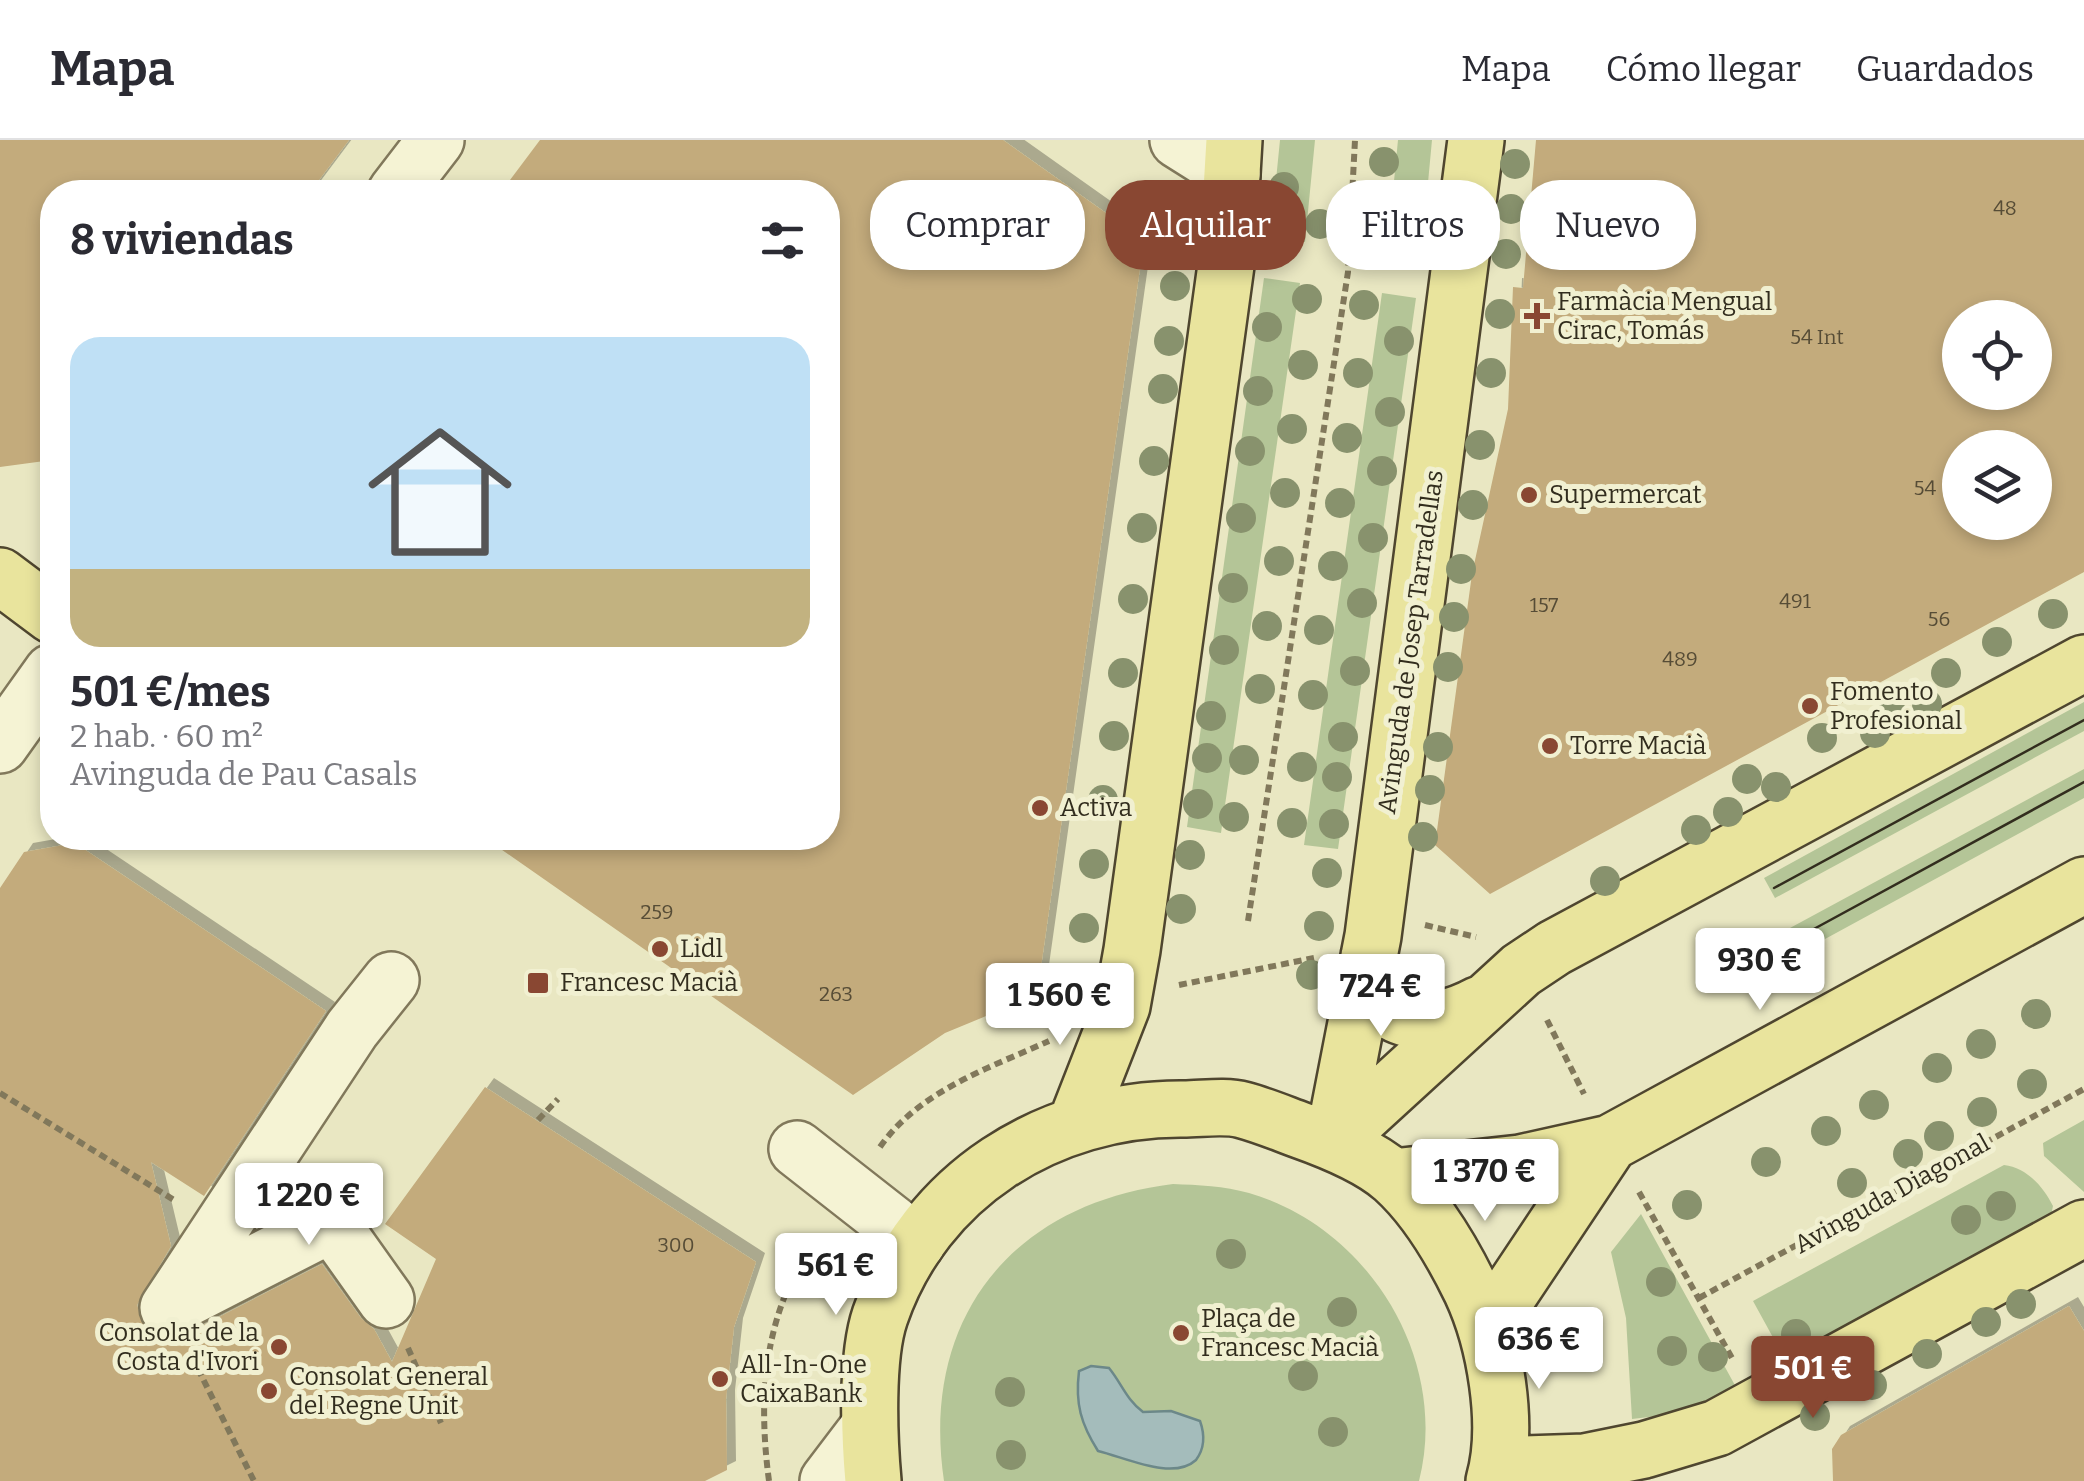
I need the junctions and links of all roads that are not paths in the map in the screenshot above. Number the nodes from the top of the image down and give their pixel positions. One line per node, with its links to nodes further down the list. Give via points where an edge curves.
1 (436, 140): 5 (street)
2 (1178, 140): 4 (street)
3 (1476, 140): 12 (main road, Avinguda de Josep Tarradellas)
4 (1233, 157): 15 (main road, via 1228,258 1132,950 1122,1006)
5 (405, 180)
6 (0, 576): 7 (main road)
7 (40, 606)
8 (2084, 663): 14 (main road, via 1554,948)
9 (40, 689): 10 (street)
10 (0, 746)
11 (2084, 885): 17 (main road)
12 (1367, 945): 14 (main road, via 1377,994 1409,1020 1434,1023); 16 (main road, Avinguda de Josep Tarradellas)
13 (391, 980): 22 (street, via 168,1308 332,1224)
14 (1488, 1000): 16 (main road)
15 (1077, 1122): 16 (main road, via 1136,1108 1240,1108); 21 (main road, via 975,1177)
16 (1333, 1142): 19 (main road)
17 (1610, 1144): 19 (main road, via 1520,1163); 23 (main road)
18 (797, 1149): 21 (street)
19 (1394, 1177): 23 (main road, via 1452,1251)
20 (2084, 1228): 25 (main road, via 1716,1428 1644,1450)
21 (917, 1243): 24 (main road, via 878,1320)
22 (386, 1300)
23 (1488, 1326): 25 (main road)
24 (869, 1428): 26 (street); 27 (main road)
25 (1512, 1475)
26 (828, 1481)
27 (874, 1481)

